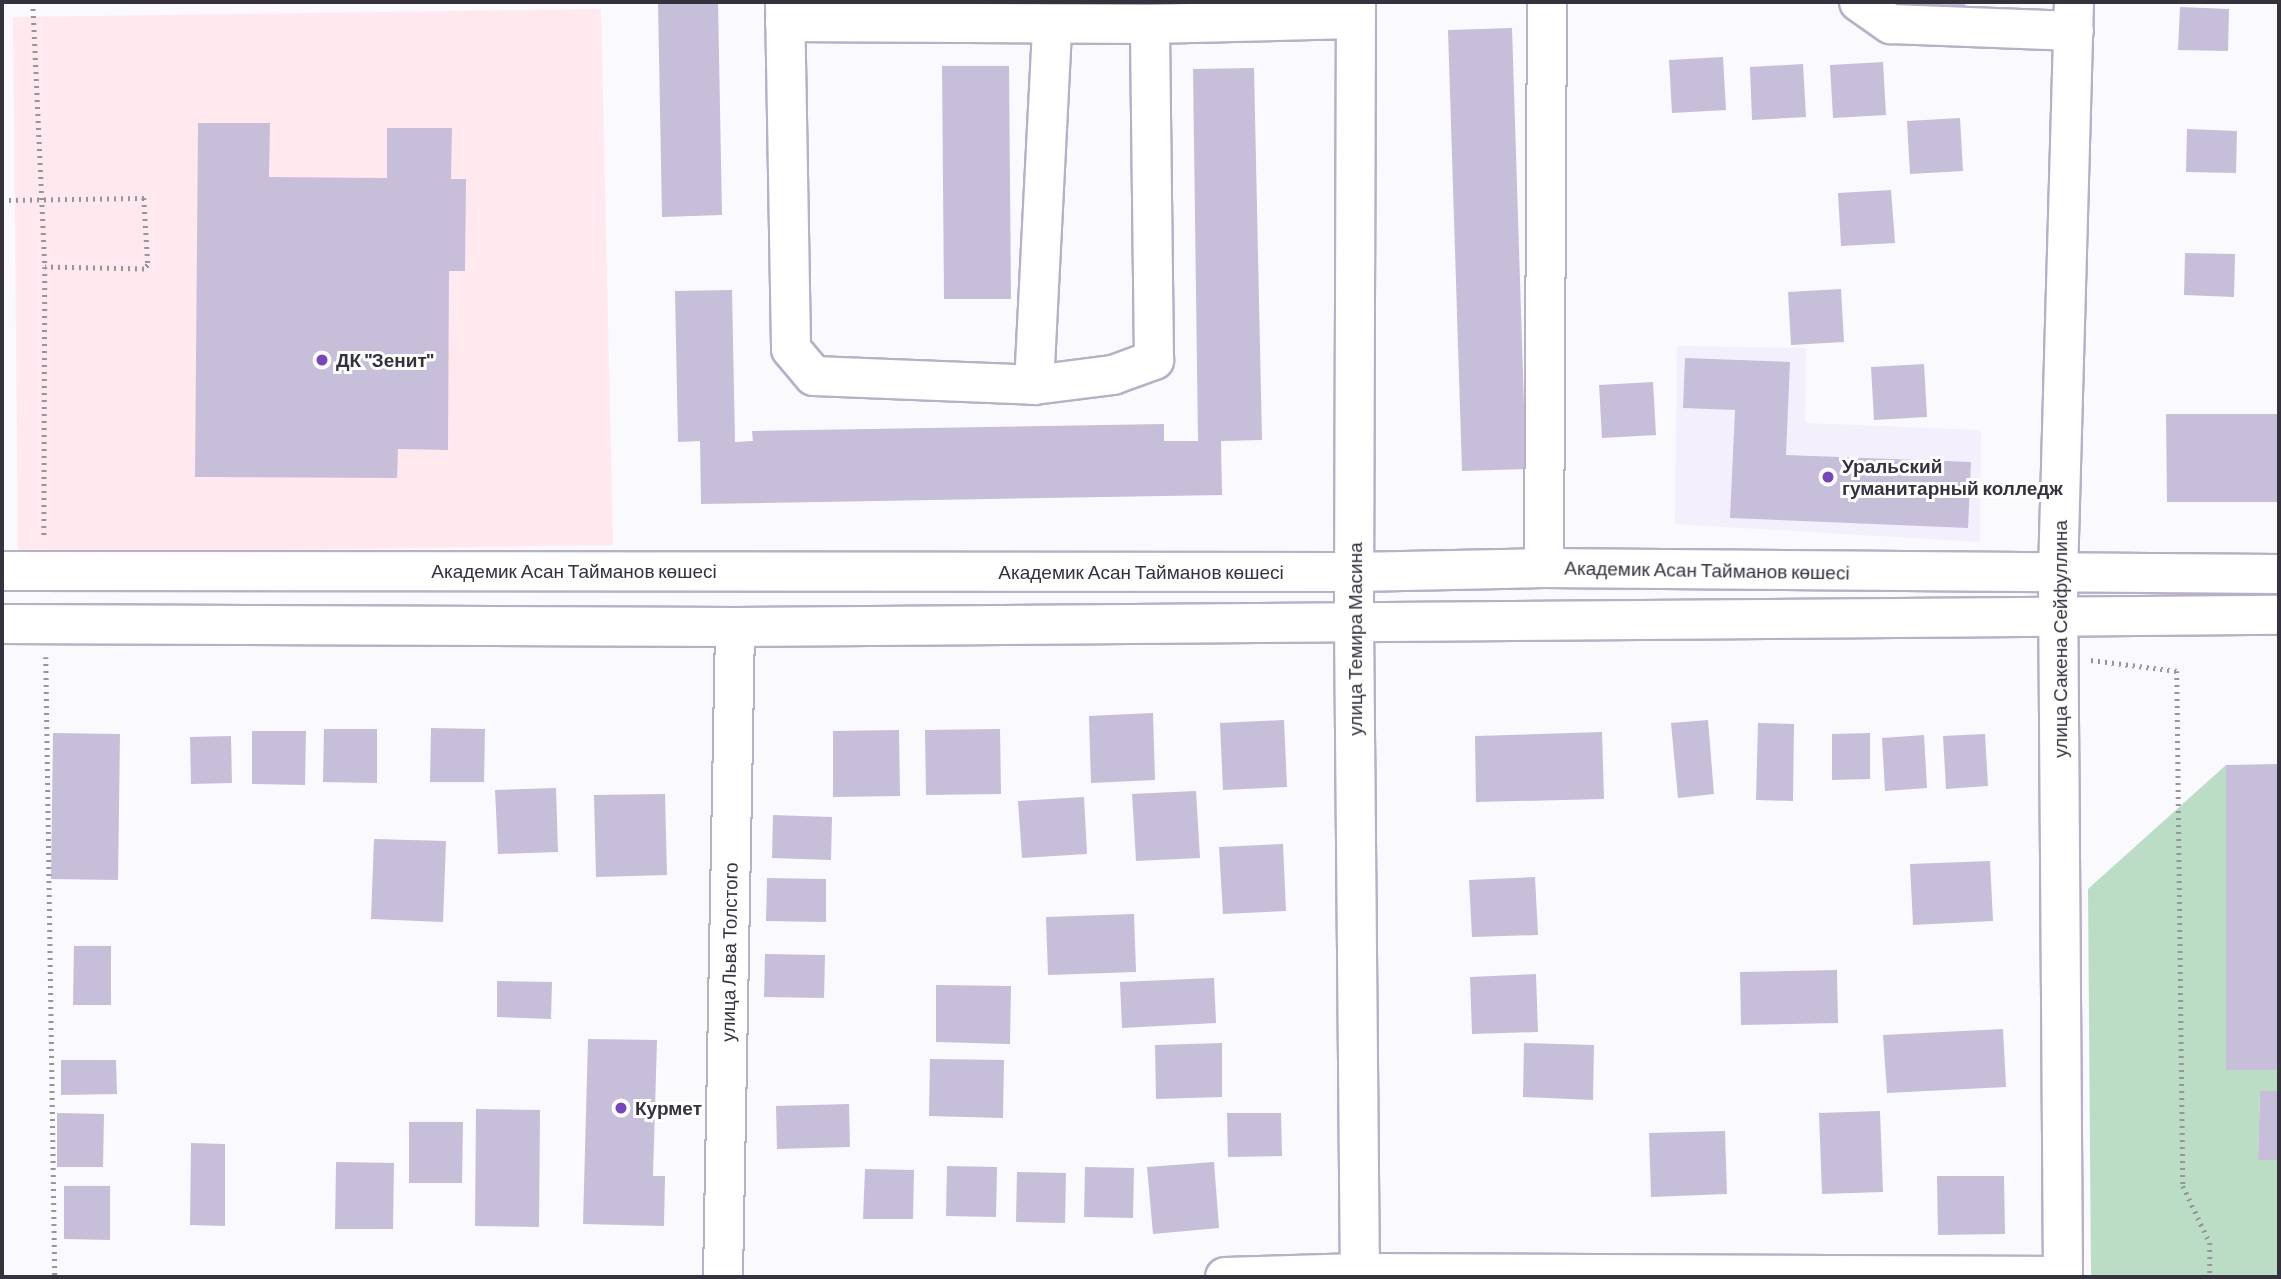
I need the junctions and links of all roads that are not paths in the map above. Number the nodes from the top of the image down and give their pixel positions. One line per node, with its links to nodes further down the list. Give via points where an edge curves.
1 (1547, 2): 9 (street)
2 (1859, 2): 5 (street, via 1891,24)
3 (1354, 10): 7 (street); 11 (street, улица Темира Масина)
4 (785, 12): 6 (street); 8 (street, via 791,349 814,376)
5 (2074, 16): 12 (street, улица Сакена Сейфуллина)
6 (1052, 24): 7 (street); 8 (street)
7 (1150, 24): 8 (street, via 1154,360 1113,375)
8 (1034, 385)
9 (1545, 568): 11 (street, Академик Асан Тайманов көшесі); 12 (street, Академик Асан Тайманов көшесі)
10 (2, 571): 11 (street, Академик Асан Тайманов көшесі)
11 (1354, 572): 16 (street, улица Темира Масина)
12 (2058, 574): 13 (street, Академик Асан Тайманов көшесі); 14 (street, улица Сакена Сейфуллина)
13 (2279, 574)
14 (2058, 615): 15 (street); 16 (street); 20 (street, улица Сакена Сейфуллина)
15 (2279, 615)
16 (1354, 621): 18 (street); 19 (street, улица Темира Масина)
17 (2, 624): 18 (street)
18 (735, 626): 21 (street, улица Льва Толстого)
19 (1360, 1275): 20 (street); 22 (street)
20 (2063, 1276)
21 (723, 1277)
22 (1225, 1277)

